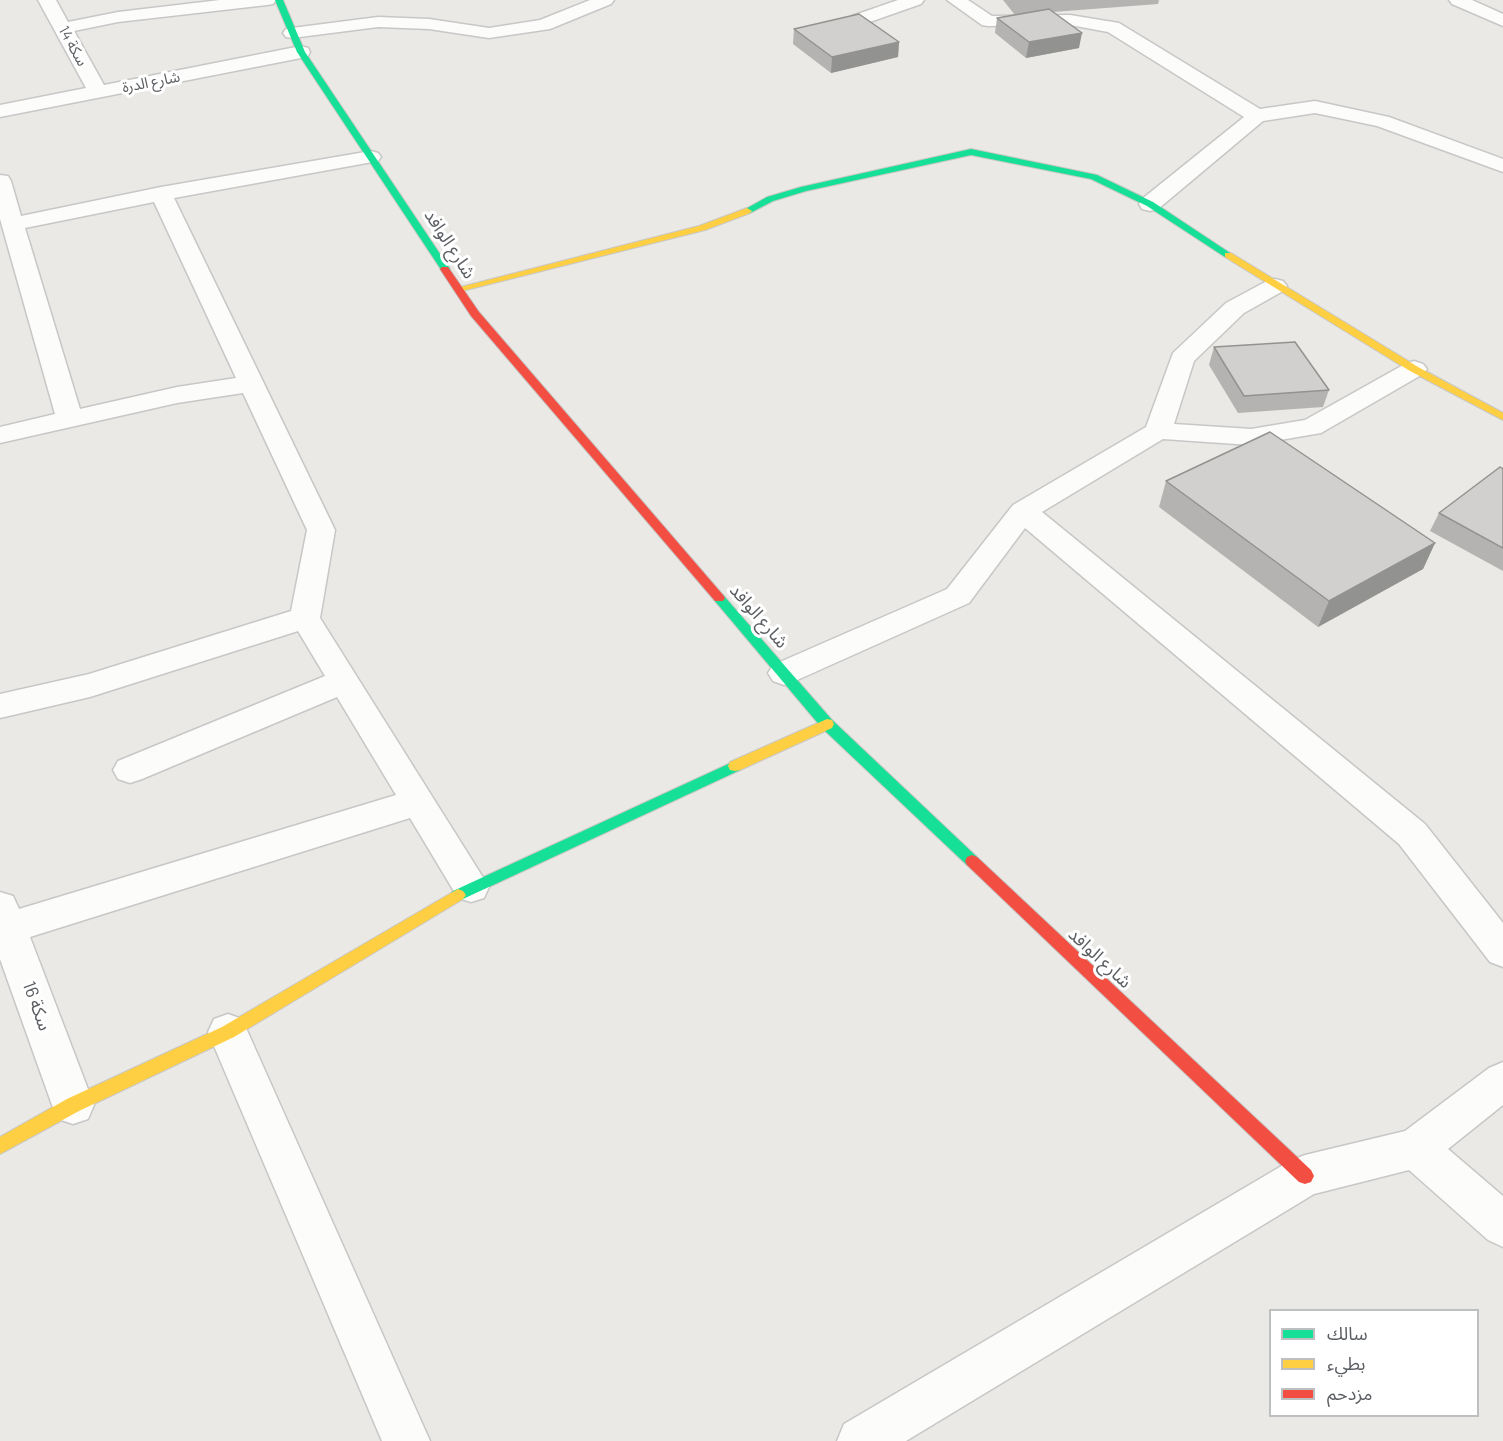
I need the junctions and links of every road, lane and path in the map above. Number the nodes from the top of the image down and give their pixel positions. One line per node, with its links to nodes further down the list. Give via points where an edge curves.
1 (47, 0): 10 (street, سكة 14)
2 (267, 0): 10 (street, via 118,17)
3 (279, 0): 11 (street, شارع الوافد)
4 (605, 0): 11 (street, via 544,25 489,33 429,24 378,22)
5 (915, 0): 8 (street)
6 (956, 0): 15 (street, via 988,21 1070,20 1113,27)
7 (1458, 0): 9 (street)
8 (858, 20)
9 (1503, 21)
10 (63, 28): 13 (street, سكة 14)
11 (292, 33): 12 (street, شارع الوافد)
12 (302, 52): 13 (street, شارع الدرة); 16 (street, شارع الوافد)
13 (98, 92): 14 (street, شارع الدرة)
14 (0, 111)
15 (1257, 116): 17 (street, via 1314,107 1382,121); 20 (street)
16 (371, 157): 19 (street); 23 (street, شارع الوافد)
17 (1503, 166)
18 (0, 181): 21 (street)
19 (161, 194): 21 (street); 25 (street)
20 (1150, 204): 22 (street); 23 (street, via 1094,177 971,152 804,189 702,228)
21 (13, 224): 27 (street)
22 (1275, 286): 24 (street); 28 (street, via 1235,308 1182,358)
23 (458, 289): 32 (street, شارع الوافد, via 475,314)
24 (1414, 369): 26 (street); 28 (street, via 1312,427 1251,437)
25 (251, 384): 27 (street); 31 (street, via 321,530)
26 (1503, 417)
27 (70, 418): 29 (street)
28 (1158, 431): 30 (street)
29 (0, 435)
30 (1023, 511): 32 (street, via 958,596); 40 (street, via 1412,834)
31 (305, 618): 33 (street); 34 (street, via 90,685)
32 (784, 673): 35 (street, شارع الوافد)
33 (344, 681): 36 (street); 37 (street)
34 (0, 706)
35 (827, 724): 38 (street); 46 (street, شارع الوافد)
36 (130, 770)
37 (418, 802): 38 (street); 39 (street)
38 (471, 886): 41 (street)
39 (4, 918): 43 (street, سكة 16)
40 (1503, 951)
41 (228, 1032): 43 (street); 48 (street)
42 (1503, 1082): 45 (street)
43 (73, 1105): 44 (street)
44 (0, 1146)
45 (1416, 1148): 46 (street); 47 (street)
46 (1305, 1176): 49 (street)
47 (1503, 1225)
48 (406, 1441)
49 (861, 1441)

